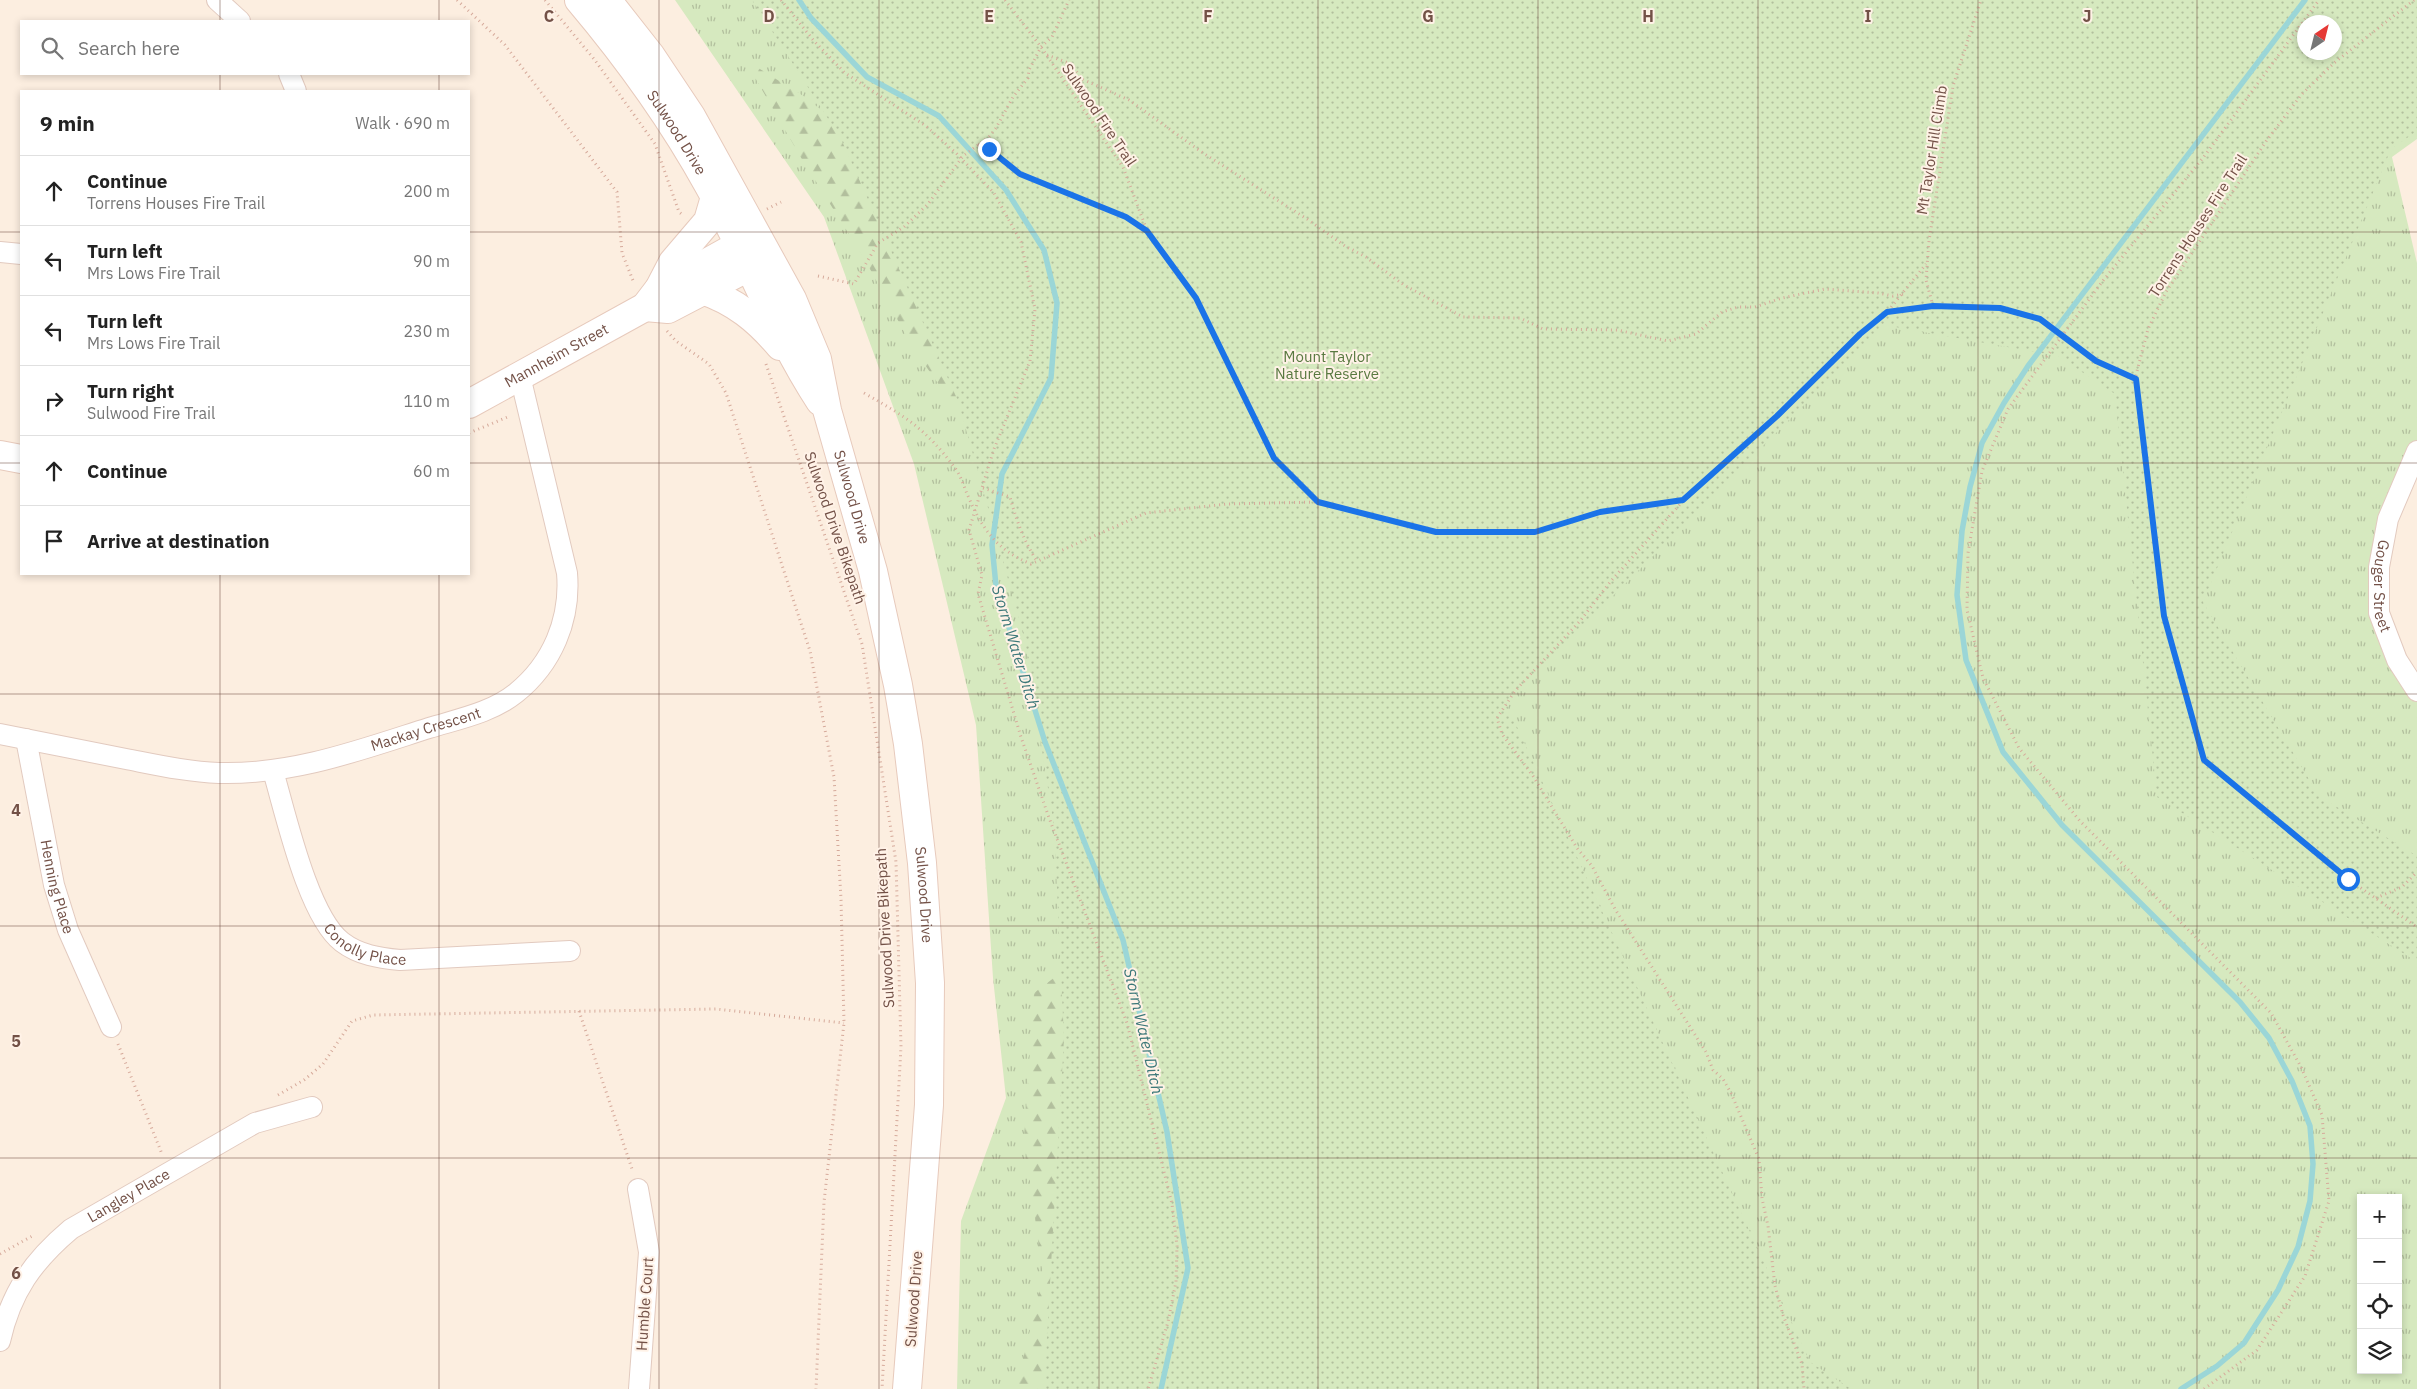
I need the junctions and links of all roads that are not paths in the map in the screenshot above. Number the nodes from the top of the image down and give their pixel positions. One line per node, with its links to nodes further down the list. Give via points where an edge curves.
1 (217, 0): 4 (street)
2 (579, 0): 7 (main road, Sulwood Drive, via 641,78 674,126)
3 (607, 0): 8 (main road, Sulwood Drive, via 651,56 691,116)
4 (239, 20)
5 (289, 75): 6 (street)
6 (296, 90)
7 (715, 198): 8 (main road, Sulwood Drive); 12 (main road, via 708,221 673,262)
8 (756, 242): 11 (main road); 12 (main road, Mannheim Street); 13 (main road, Sulwood Drive); 16 (main road, Sulwood Drive, via 792,299 818,359)
9 (0, 252): 10 (street)
10 (20, 254)
11 (702, 290): 12 (main road, via 668,309); 13 (main road, via 723,297 762,325)
12 (652, 299): 14 (main road, Mannheim Street)
13 (800, 370): 16 (main road, Sulwood Drive)
14 (520, 376): 15 (main road, Mannheim Street); 23 (street, Mackay Crescent, via 568,588 560,632 547,660 515,694 490,709 338,757)
15 (470, 403)
16 (826, 410): 30 (main road, Sulwood Drive, via 872,571 898,686 922,863 930,983 929,1105)
17 (2417, 451): 20 (street, Gouger Street, via 2388,519 2379,567 2379,613 2397,660)
18 (0, 455): 19 (main road)
19 (20, 459)
20 (2417, 691)
21 (0, 734): 22 (street, Mackay Crescent)
22 (26, 739): 23 (street, Mackay Crescent, via 166,767 219,773); 25 (street, Henning Place, via 54,885 68,930)
23 (273, 771): 24 (street, Conolly Place, via 312,899 323,922 350,948 374,957 400,960)
24 (570, 951)
25 (111, 1028)
26 (312, 1107): 28 (street, Langley Place, via 255,1123 71,1229 46,1250 25,1277 10,1307)
27 (638, 1189): 29 (street, Humble Court, via 649,1252)
28 (0, 1342)
29 (639, 1389)
30 (907, 1389)

